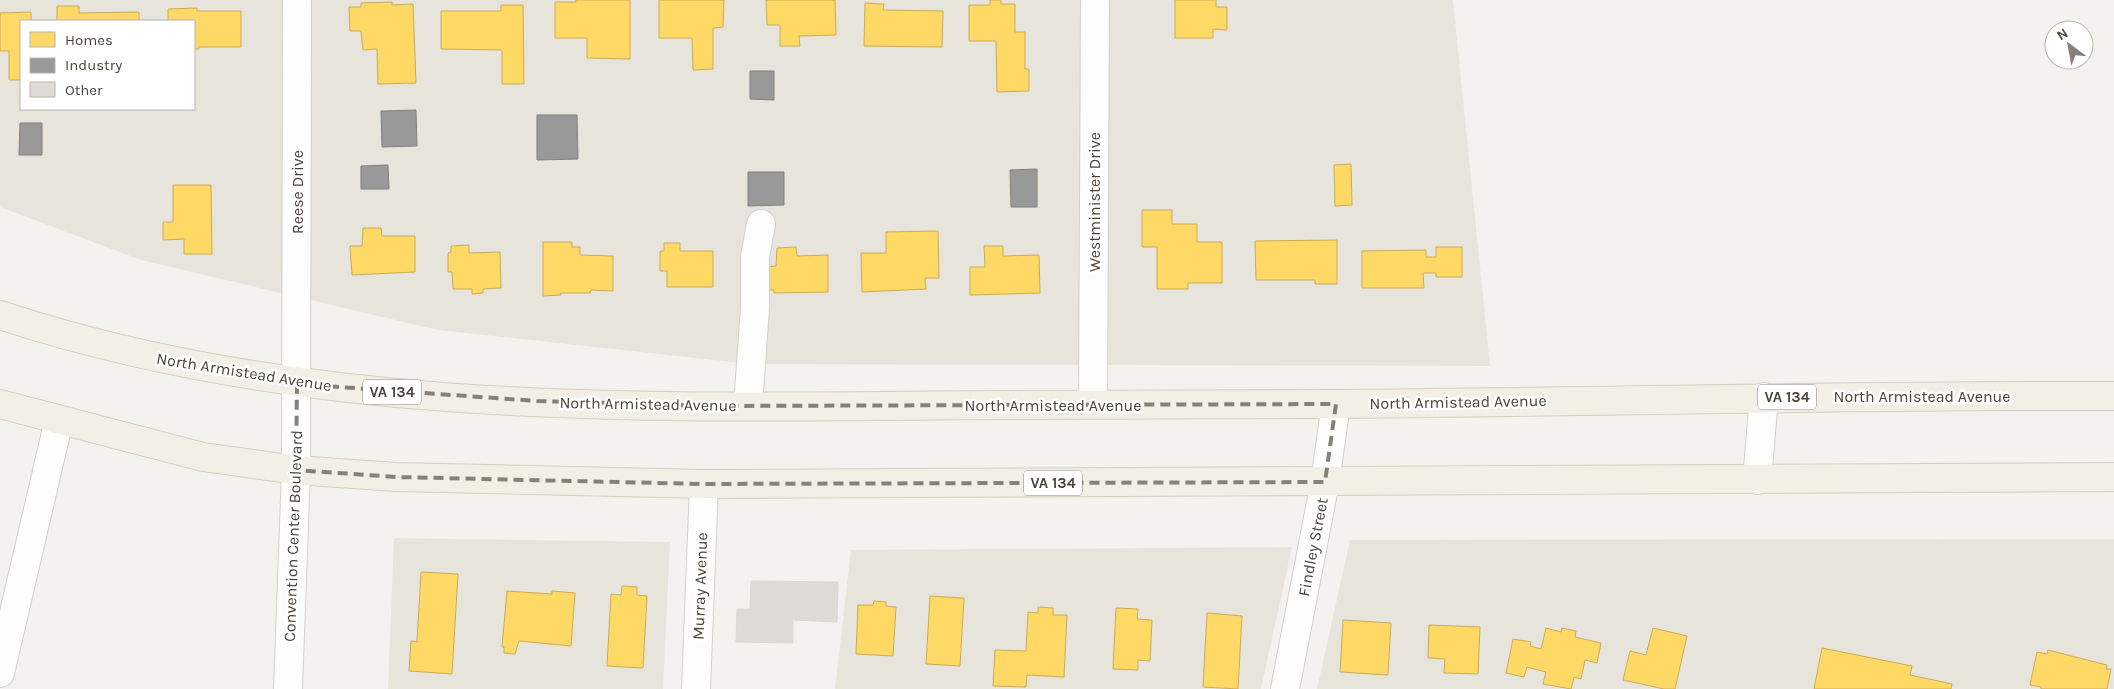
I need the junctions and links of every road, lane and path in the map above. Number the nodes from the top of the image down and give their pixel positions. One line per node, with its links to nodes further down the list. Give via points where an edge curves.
1 (297, 0): 5 (street, Reese Drive)
2 (1095, 0): 9 (street, Westminister Drive)
3 (761, 224): 11 (street, via 755,257)
4 (0, 315): 5 (main road, North Armistead Avenue / VA 134, via 54,333 143,355)
5 (297, 384): 11 (main road, North Armistead Avenue / VA 134, via 538,401); 13 (street, Convention Center Boulevard)
6 (2114, 396): 7 (main road, North Armistead Avenue / VA 134)
7 (1764, 397): 10 (main road, North Armistead Avenue / VA 134); 15 (street)
8 (0, 404): 12 (main road, VA 134)
9 (1093, 404): 10 (main road, North Armistead Avenue / VA 134); 11 (main road, North Armistead Avenue / VA 134)
10 (1336, 404): 16 (street, Findley Street)
11 (748, 406)
12 (59, 420): 13 (main road, VA 134, via 203,457); 18 (street)
13 (296, 470): 17 (main road, VA 134, via 396,477); 19 (street, Convention Center Boulevard)
14 (2114, 477): 15 (main road, VA 134)
15 (1757, 480): 16 (main road, VA 134)
16 (1325, 482): 17 (main road, VA 134); 21 (street, Findley Street)
17 (704, 484): 20 (street, Murray Avenue)
18 (0, 674)
19 (288, 689)
20 (696, 689)
21 (1284, 689)

